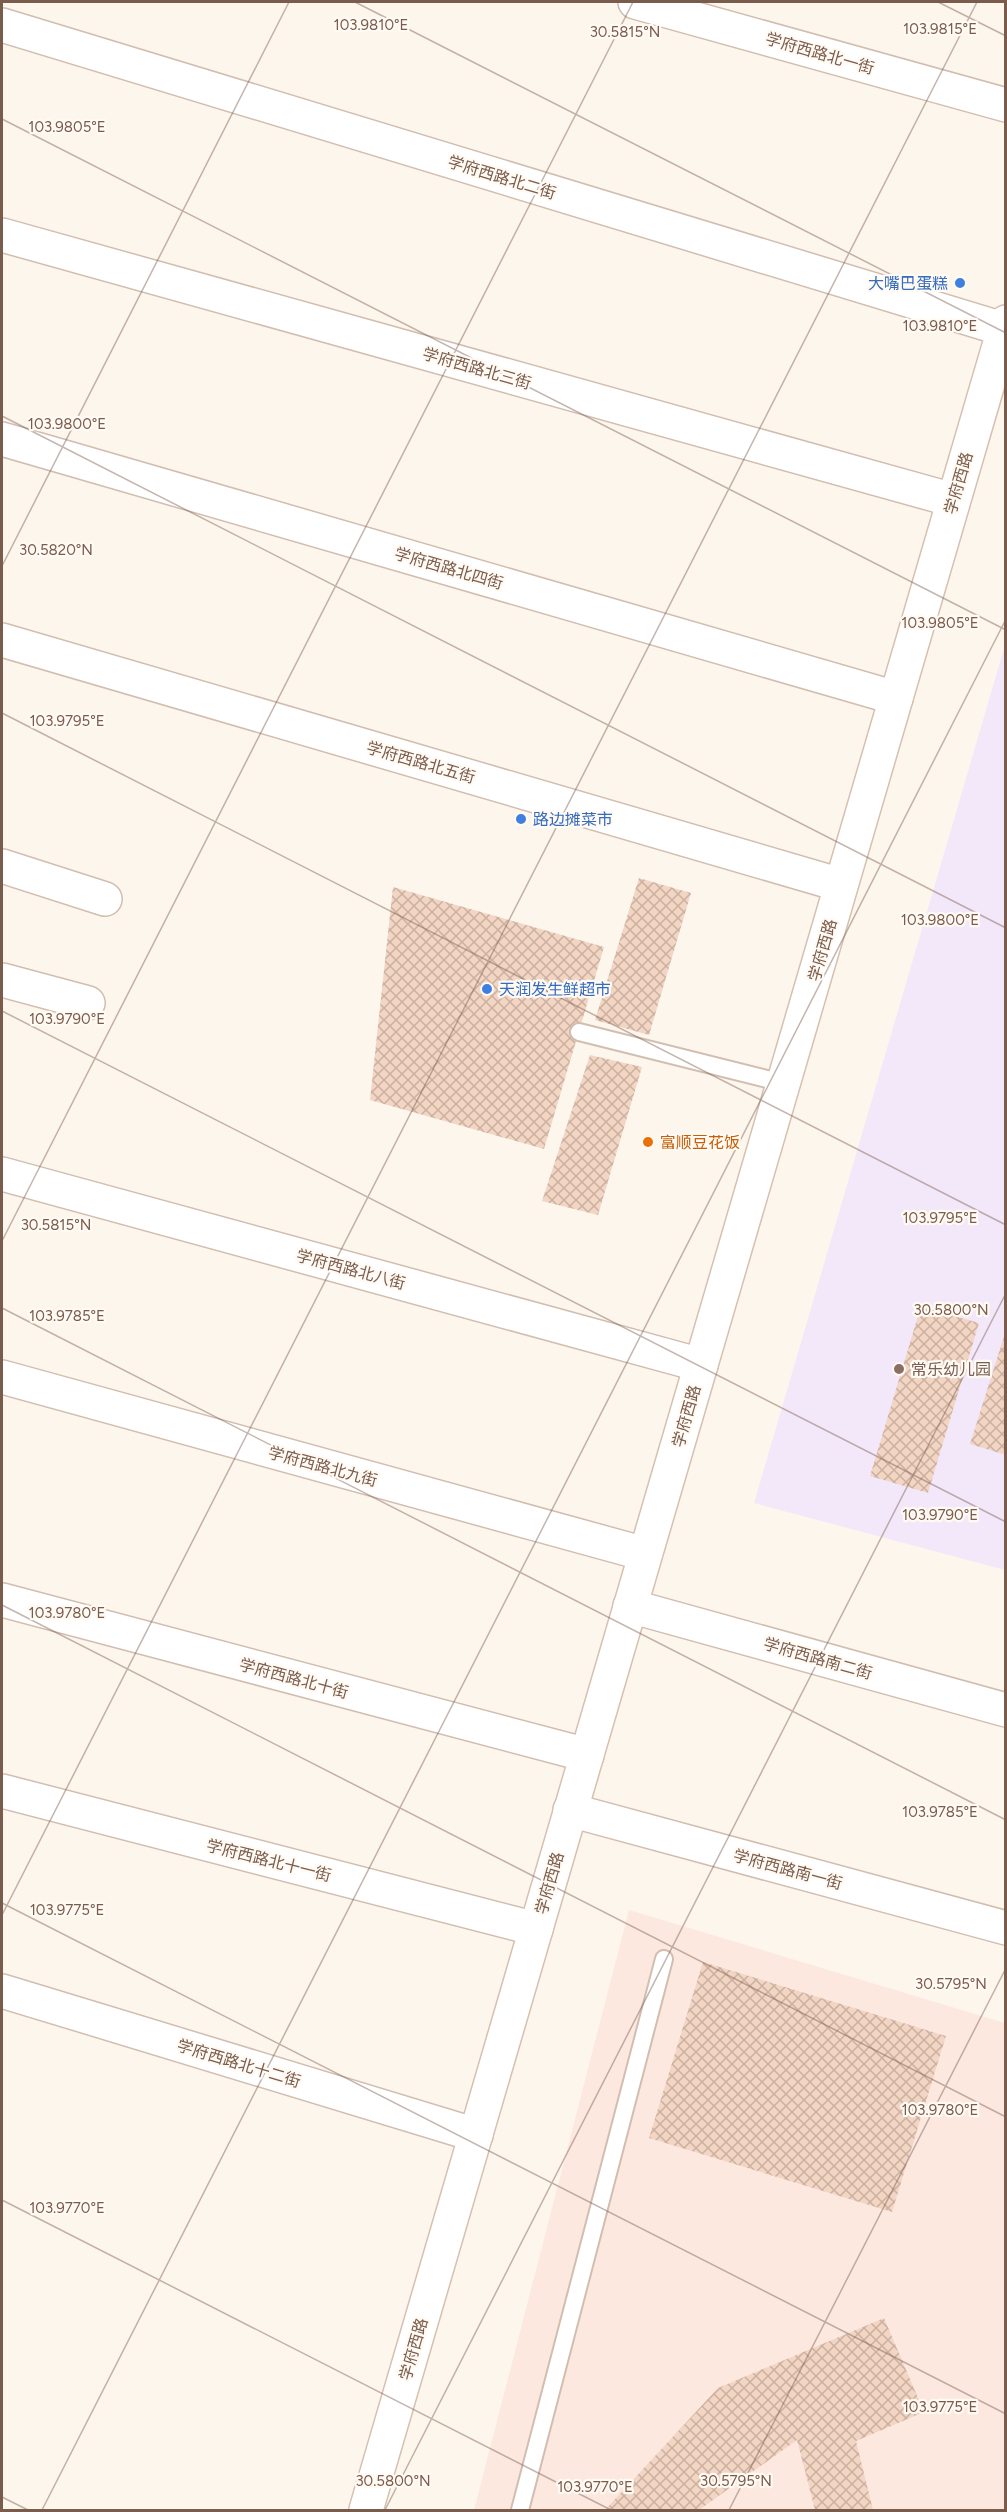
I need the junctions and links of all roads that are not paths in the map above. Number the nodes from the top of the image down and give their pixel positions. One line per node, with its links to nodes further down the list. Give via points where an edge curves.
1 (635, 2): 3 (street, 学府西路北一街)
2 (2, 25): 5 (street, 学府西路北二街)
3 (1005, 105)
4 (2, 235): 7 (street, 学府西路北三街)
5 (1004, 326): 7 (street, 学府西路)
6 (2, 439): 9 (street, 学府西路北四街)
7 (953, 500): 9 (street, 学府西路)
8 (2, 640): 11 (street, 学府西路北五街)
9 (896, 698): 11 (street, 学府西路)
10 (2, 866): 12 (street)
11 (841, 885): 16 (street, 学府西路)
12 (105, 899)
13 (2, 980): 14 (street)
14 (88, 1003)
15 (579, 1032): 16 (lane)
16 (783, 1083): 18 (street, 学府西路)
17 (2, 1173): 18 (street, 学府西路北八街)
18 (701, 1365): 20 (street, 学府西路)
19 (2, 1377): 20 (street, 学府西路北九街)
20 (645, 1554): 22 (street, 学府西路)
21 (2, 1600): 24 (street, 学府西路北十街)
22 (630, 1606): 23 (street, 学府西路南二街); 24 (street, 学府西路)
23 (1005, 1710)
24 (587, 1755): 26 (street, 学府西路)
25 (2, 1791): 27 (street, 学府西路北十一街)
26 (570, 1810): 27 (street, 学府西路); 28 (street, 学府西路南一街)
27 (536, 1929): 31 (street, 学府西路)
28 (1005, 1929)
29 (664, 1959): 33 (lane)
30 (2, 1991): 31 (street, 学府西路北十二街)
31 (476, 2135): 32 (street, 学府西路)
32 (366, 2511)
33 (520, 2511)

